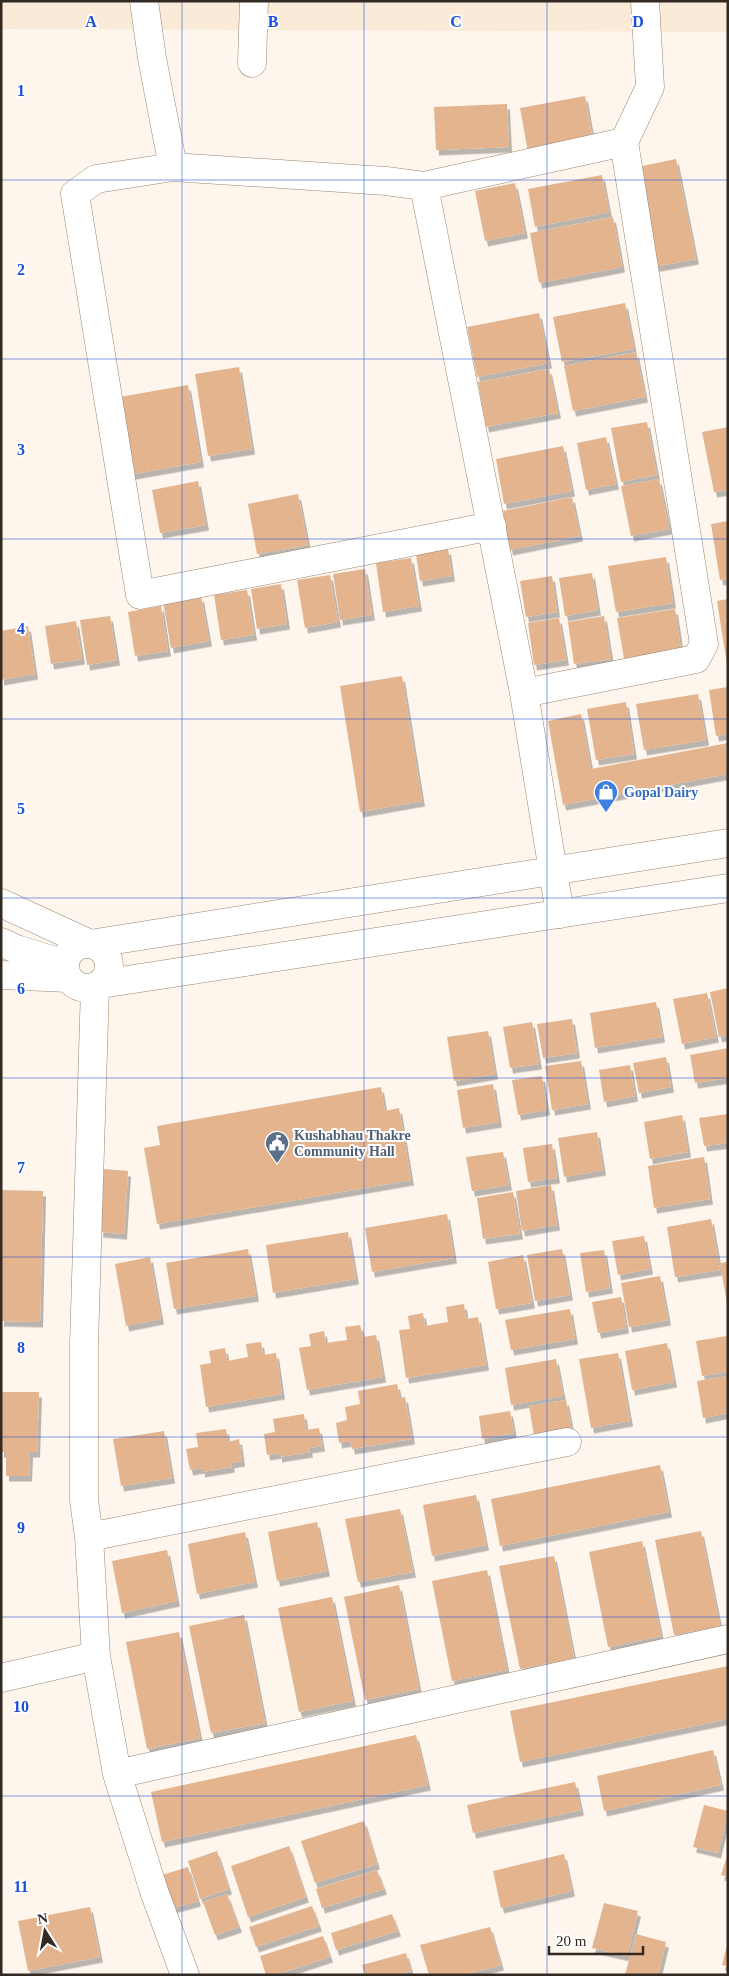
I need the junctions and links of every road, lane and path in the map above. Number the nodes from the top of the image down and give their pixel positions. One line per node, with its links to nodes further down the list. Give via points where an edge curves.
1 (144, 1): 6 (street)
2 (254, 1): 4 (street)
3 (645, 1): 5 (street, via 650,87)
4 (252, 63)
5 (624, 142): 7 (street); 9 (street, via 704,644 696,659)
6 (173, 167): 7 (street); 8 (street, via 96,179 75,194 140,595)
7 (424, 186): 8 (street)
8 (492, 526): 9 (street)
9 (524, 693): 11 (street)
10 (728, 843): 11 (street)
11 (552, 870): 14 (street); 15 (street)
12 (728, 888): 14 (street)
13 (1, 903): 17 (street)
14 (560, 914): 18 (street)
15 (246, 920): 17 (street); 18 (street)
16 (1, 942): 19 (street)
17 (90, 944): 19 (street, via 76,946 70,951); 21 (street, via 104,950 110,963 110,971)
18 (255, 960): 21 (street)
19 (67, 971): 20 (street); 21 (street, via 74,984 80,987)
20 (1, 975)
21 (98, 985): 23 (street, via 84,1354 84,1500)
22 (568, 1442): 23 (street)
23 (89, 1537): 25 (street)
24 (728, 1639): 27 (street)
25 (96, 1656): 26 (street); 27 (street)
26 (1, 1678)
27 (117, 1774): 28 (street)
28 (185, 1975)

